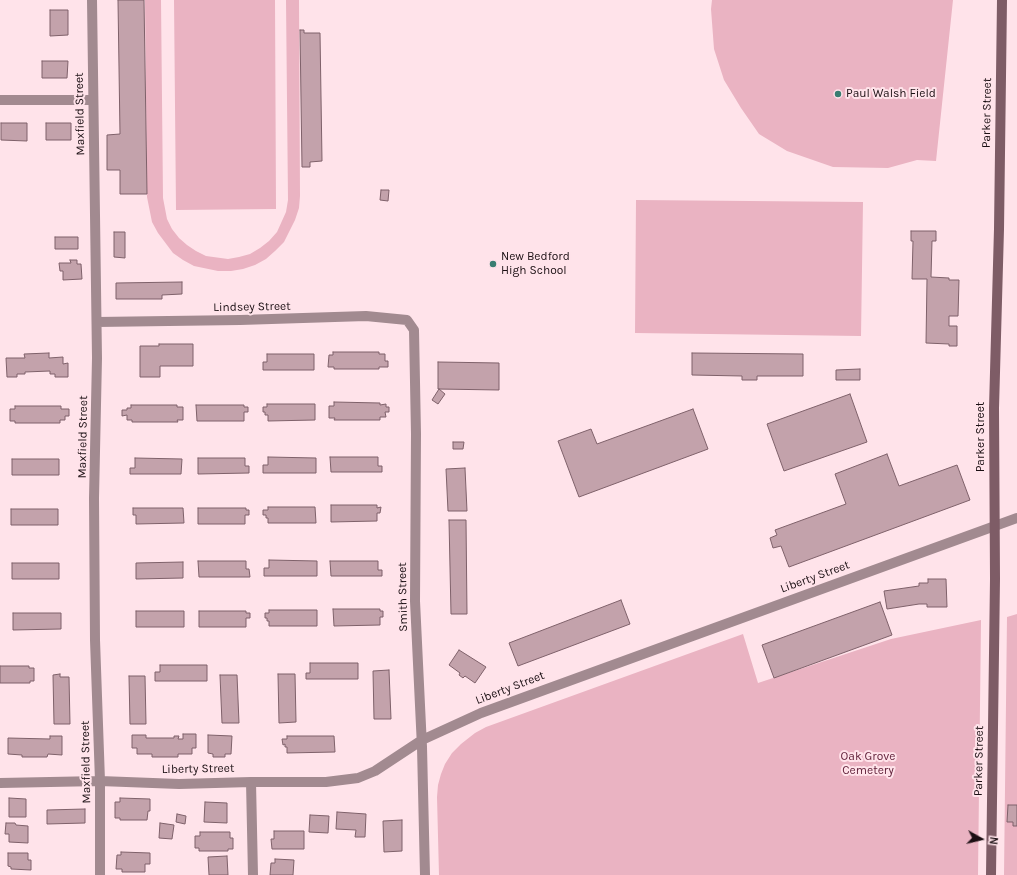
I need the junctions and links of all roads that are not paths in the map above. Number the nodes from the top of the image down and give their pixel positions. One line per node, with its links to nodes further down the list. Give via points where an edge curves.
1 (92, 0): 4 (street, Maxfield Street)
2 (1002, 0): 8 (main road, Parker Street)
3 (0, 100): 4 (street)
4 (93, 100): 6 (street, Maxfield Street)
5 (407, 320): 6 (street, Lindsey Street, via 366,316); 9 (street, Smith Street, via 414,330 415,601)
6 (96, 322): 10 (street, Maxfield Street, via 95,632)
7 (1017, 518): 8 (street, Liberty Street)
8 (994, 526): 9 (street, Liberty Street, via 506,703); 16 (main road, Parker Street)
9 (422, 740): 11 (street, Liberty Street, via 375,771 358,778 326,782); 15 (street, Smith Street)
10 (100, 781): 11 (street, Liberty Street, via 179,784); 12 (street, Liberty Street); 13 (street, Maxfield Street)
11 (251, 782): 14 (street)
12 (0, 783)
13 (100, 875)
14 (253, 875)
15 (426, 875)
16 (991, 875)

